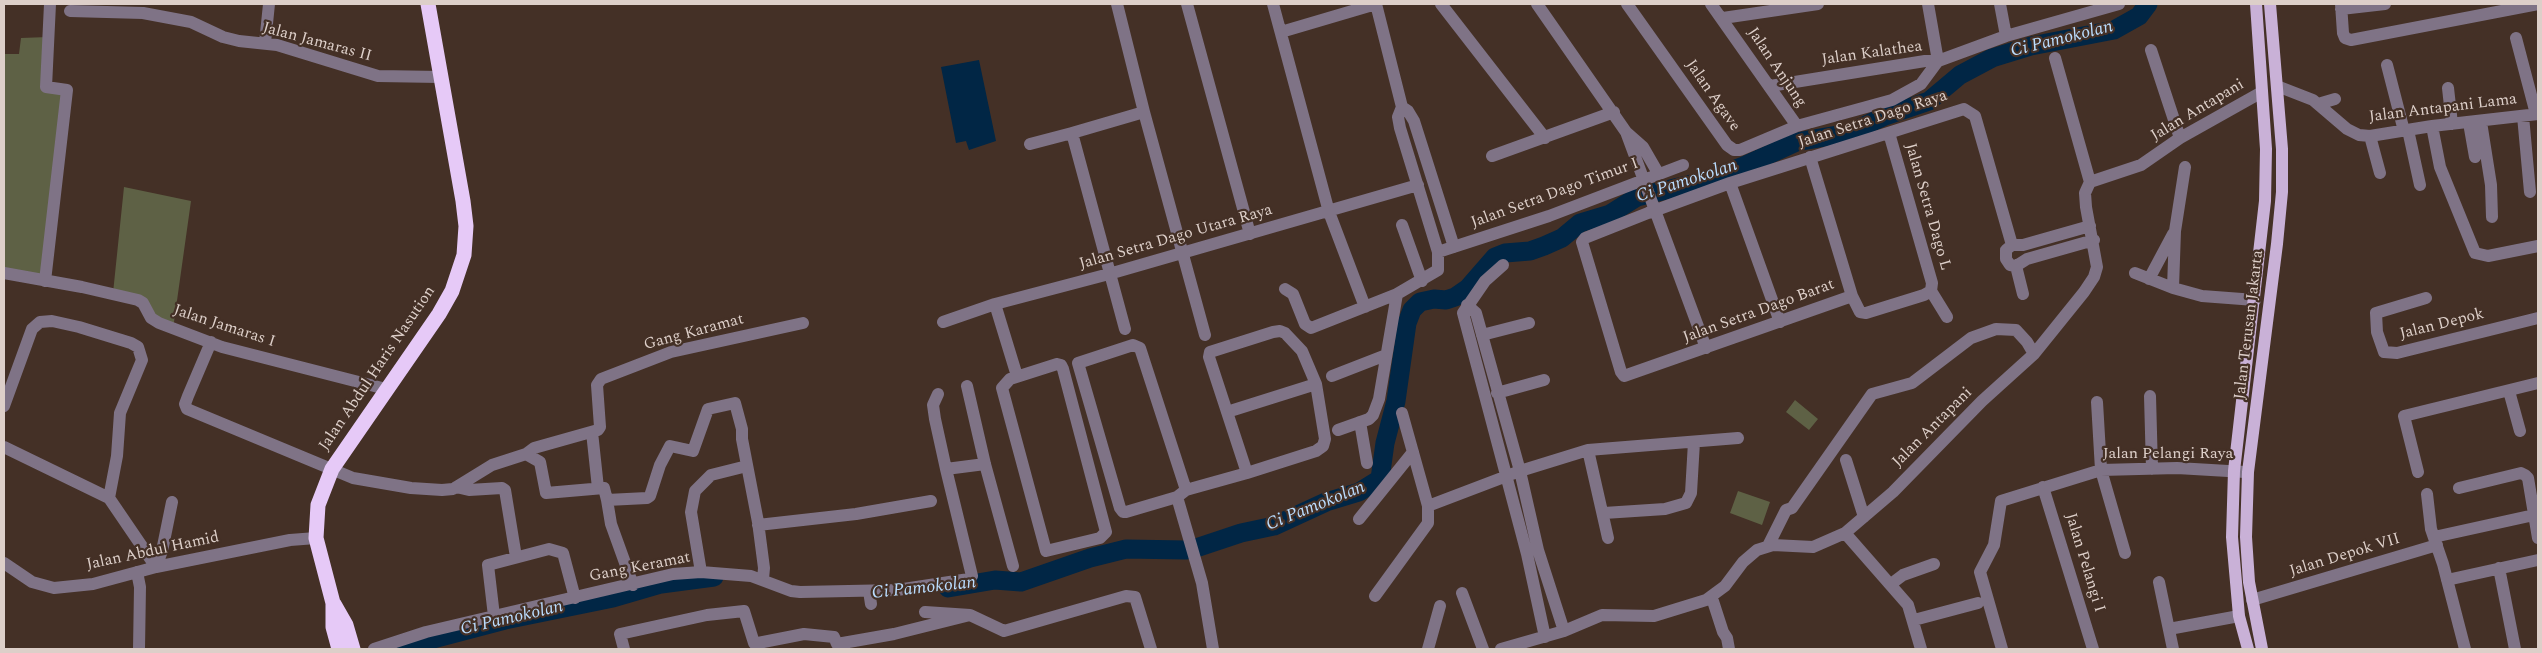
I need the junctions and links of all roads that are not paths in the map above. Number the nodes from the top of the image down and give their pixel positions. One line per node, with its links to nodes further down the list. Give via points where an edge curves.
1 (50, 4): 91 (street, via 46,87 67,90)
2 (269, 4): 29 (street)
3 (428, 4): 34 (highway, Jalan Abdul Haris Nasution)
4 (1117, 4): 42 (street)
5 (1187, 4): 76 (street)
6 (1273, 4): 26 (street)
7 (1376, 4): 26 (street); 41 (street)
8 (1441, 4): 54 (street)
9 (1537, 4): 43 (street)
10 (1627, 4): 47 (street, Jalan Agave, via 1730,148 1740,150)
11 (1711, 4): 25 (street, Jalan Anjung)
12 (1818, 4): 25 (street)
13 (1928, 4): 32 (street)
14 (2000, 4): 27 (street)
15 (2066, 4): 24 (street)
16 (2120, 4): 24 (street)
17 (2256, 4): 38 (main road, Jalan Terusan Jakarta)
18 (2270, 4): 36 (main road, Jalan Terusan Jakarta)
19 (2385, 4): 21 (street)
20 (2538, 4): 22 (street)
21 (2341, 6): 22 (street, via 2343,33 2351,40)
22 (2501, 7)
23 (70, 10): 29 (street, Jalan Jamaras II, via 143,13 192,22 239,41)
24 (2068, 17): 27 (street)
25 (1722, 18): 35 (street, Jalan Anjung)
26 (1281, 32): 71 (street)
27 (2006, 36): 32 (street)
28 (2516, 38): 44 (street)
29 (265, 43): 34 (street, Jalan Jamaras II, via 378,76)
30 (2151, 50): 55 (street)
31 (2055, 58): 65 (street)
32 (1938, 62): 35 (street, Jalan Kalathea, via 1925,61); 47 (street, Jalan Kalathea, via 1921,84 1892,100)
33 (2387, 65): 49 (street)
34 (440, 76): 124 (highway, Jalan Abdul Haris Nasution, via 463,201 466,226 464,255 452,291 439,314)
35 (1770, 86): 47 (street, Jalan Anjung)
36 (2277, 86): 40 (street, Jalan Antapani Lama); 79 (main road, Jalan Terusan Jakarta, via 2282,149)
37 (2448, 88): 46 (street)
38 (2262, 92): 55 (street, Jalan Antapani); 78 (main road, Jalan Terusan Jakarta, via 2266,149)
39 (2335, 99): 40 (street)
40 (2318, 104): 53 (street, Jalan Antapani Lama, via 2348,129)
41 (1402, 107): 67 (street, via 1398,117 1400,128); 82 (street, via 1414,121)
42 (1144, 112): 52 (street); 84 (street)
43 (1614, 112): 50 (street); 54 (street)
44 (2533, 115): 45 (street, Jalan Antapani Lama); 69 (street)
45 (2475, 122): 46 (street, Jalan Antapani Lama); 59 (street); 72 (street, via 2491,185)
46 (2452, 124): 48 (street, Jalan Antapani Lama)
47 (1797, 126)
48 (2432, 126): 49 (street, Jalan Antapani Lama); 81 (street, via 2440,167 2475,253 2488,256)
49 (2406, 130): 53 (street, Jalan Antapani Lama); 68 (street)
50 (1626, 132): 62 (street, via 1643,147); 64 (street)
51 (1889, 132): 58 (street, Jalan Setra Dago Raya); 80 (street, Jalan Setra Dago Raya, via 1964,109 1970,111 1975,116); 95 (street, Jalan Setra Dago L, via 1932,283)
52 (1072, 133): 56 (street); 89 (street)
53 (2370, 136): 63 (street)
54 (1545, 138): 57 (street)
55 (2180, 138): 65 (street, Jalan Antapani, via 2141,165)
56 (1030, 144)
57 (1492, 156)
58 (1810, 157): 66 (street, Jalan Setra Dago Raya); 98 (street)
59 (2475, 157)
60 (1683, 164): 62 (street, Jalan Setra Dago Timur I)
61 (2185, 167): 75 (street)
62 (1658, 173): 64 (street, Jalan Setra Dago Timur I)
63 (2380, 173)
64 (1645, 182): 70 (street); 82 (street, Jalan Setra Dago Timur I)
65 (2090, 182): 74 (street, Jalan Antapani, via 2085,193)
66 (1730, 183): 70 (street, Jalan Setra Dago Raya); 107 (street)
67 (1418, 185): 71 (street, Jalan Setra Dago Utara Raya); 83 (street)
68 (2420, 185)
69 (2530, 192)
70 (1653, 206): 114 (street); 119 (street, Jalan Setra Dago Raya, via 1582,242)
71 (1329, 212): 76 (street, Jalan Setra Dago Utara Raya); 103 (street)
72 (2492, 217)
73 (1402, 224): 92 (street)
74 (2090, 226): 77 (street, Jalan Antapani); 80 (street, via 2024,245)
75 (2174, 231): 90 (street); 93 (street)
76 (1250, 234): 84 (street, Jalan Setra Dago Utara Raya)
77 (2094, 240): 86 (street, via 2027,259); 115 (street, Jalan Antapani, via 2098,266 2094,278)
78 (2261, 242): 79 (main road); 100 (main road, Jalan Terusan Jakarta)
79 (2277, 244): 153 (main road, Jalan Terusan Jakarta)
80 (2012, 245): 86 (street, Jalan Setra Dago Raya, via 2006,250 2006,259 2010,265)
81 (2538, 246)
82 (1454, 247): 83 (street, Jalan Setra Dago Timur I)
83 (1438, 252): 92 (street, via 1438,271)
84 (1182, 253): 89 (street, Jalan Setra Dago Utara Raya); 111 (street)
85 (1503, 265): 102 (street)
86 (2016, 266): 97 (street, Jalan Setra Dago Raya)
87 (4, 273): 91 (street, Jalan Jamaras I)
88 (2134, 273): 90 (street)
89 (1109, 274): 101 (street, Jalan Setra Dago Utara Raya); 110 (street)
90 (2149, 279): 93 (street)
91 (46, 281): 113 (street, Jalan Jamaras I, via 138,300 151,318 159,323)
92 (1422, 281): 96 (street)
93 (2173, 288): 100 (street, via 2202,296)
94 (1285, 289): 103 (street, via 1293,294 1305,324 1311,328)
95 (1928, 293): 98 (street, Jalan Setra Dago Barat, via 1866,313 1860,312); 104 (street, Jalan Setra Dago L)
96 (1397, 294): 103 (street); 116 (street)
97 (2023, 294)
98 (1852, 296): 107 (street, Jalan Setra Dago Barat)
99 (2426, 298): 105 (street, Jalan Depok, via 2376,313 2376,332 2384,352 2397,353)
100 (2255, 300): 152 (main road, Jalan Terusan Jakarta)
101 (995, 304): 106 (street, Jalan Setra Dago Utara Raya); 117 (street)
102 (1466, 305): 112 (street, via 1476,313); 156 (street, via 1464,319)
103 (1365, 307)
104 (1947, 317)
105 (2538, 318)
106 (943, 322)
107 (1780, 322): 114 (street, Jalan Setra Dago Barat)
108 (803, 323): 135 (street, Gang Karamat, via 672,352 601,379 597,385 600,427)
109 (1529, 323): 112 (street)
110 (1125, 329)
111 (1205, 335)
112 (1482, 335): 126 (street)
113 (211, 342): 124 (street, Jalan Jamaras I, via 316,373); 147 (street, via 188,396 187,409)
114 (1706, 348): 119 (street, Jalan Setra Dago Barat)
115 (2034, 354): 170 (street, Jalan Antapani); 178 (street, via 2016,330 1996,329 1971,338 1912,383 1872,394 1792,508 1786,510)
116 (1386, 355): 118 (street); 133 (street, via 1379,400 1371,417)
117 (1017, 376): 117 (street, via 1010,378 1002,391 1043,547 1046,552 1100,538 1106,532 1061,365)
118 (1332, 376)
119 (1624, 376)
120 (1544, 380): 126 (street)
121 (2538, 383): 125 (street)
122 (1316, 384): 131 (street); 131 (street, via 1302,351 1280,331 1223,347 1210,352 1209,357); 155 (street, via 1324,446)
123 (967, 386): 145 (street)
124 (386, 389): 147 (highway, Jalan Abdul Haris Nasution)
125 (2508, 391): 136 (street); 154 (street, via 2404,416)
126 (1497, 393): 151 (street)
127 (938, 394): 148 (street, via 933,405)
128 (2150, 396): 149 (street)
129 (2098, 402): 150 (street)
130 (4, 406): 163 (street, via 32,329 40,322 52,321 79,327 138,348 142,360 120,413 117,456)
131 (1228, 412): 155 (street)
132 (1402, 413): 141 (street)
133 (1360, 422): 134 (street); 144 (street)
134 (1338, 430)
135 (592, 432): 142 (street, via 534,448); 159 (street)
136 (2520, 432)
137 (1738, 438): 138 (street)
138 (1694, 442): 140 (street); 168 (street, via 1691,493 1686,503 1665,510)
139 (4, 447): 163 (street)
140 (1588, 450): 151 (street); 168 (street)
141 (1413, 452): 167 (street); 171 (street)
142 (526, 454): 157 (street, via 492,465); 159 (street, via 540,462 546,492)
143 (1846, 460): 170 (street)
144 (1367, 463)
145 (985, 464): 148 (street); 185 (street)
146 (747, 466): 164 (street, via 735,403 708,409 693,450 670,446 650,496); 172 (street); 189 (street, via 711,475 695,490 691,512)
147 (332, 469): 157 (street, via 353,478 411,488 442,490); 174 (highway, Jalan Abdul Haris Nasution, via 318,505)
148 (946, 469): 190 (street, Gang Keramat, via 972,576 969,579 870,597 790,592)
149 (2152, 469): 150 (street, Jalan Pelangi Raya); 152 (street, Jalan Pelangi Raya)
150 (2101, 470): 158 (street, Jalan Pelangi Raya); 180 (street)
151 (1520, 471): 156 (street); 179 (street)
152 (2234, 471): 153 (street, Jalan Pelangi Raya); 208 (main road, Jalan Terusan Jakarta, via 2232,538)
153 (2248, 472): 201 (main road, Jalan Terusan Jakarta, via 2246,537)
154 (2418, 472)
155 (1247, 473): 161 (street)
156 (1506, 477): 167 (street); 179 (street)
157 (456, 487): 181 (street, via 505,490)
158 (2043, 487): 226 (street, Jalan Pelangi Raya, via 1999,504 1994,545 1980,572); 227 (street, Jalan Pelangi I)
159 (598, 488): 164 (street, via 605,489)
160 (2459, 488): 169 (street, via 2521,473 2528,478)
161 (1182, 494): 161 (street, via 1140,348 1133,345 1078,363 1123,512); 220 (street, via 1188,538 1202,583)
162 (2427, 494): 177 (street)
163 (109, 498): 186 (street)
164 (607, 500): 194 (street, via 611,524)
165 (931, 501): 172 (street, via 856,514)
166 (172, 502): 186 (street)
167 (1428, 506): 198 (street, via 1426,527)
168 (1604, 513): 175 (street)
169 (2534, 515): 176 (street); 177 (street, Jalan Depok VII)
170 (1864, 518): 173 (street, Jalan Antapani)
171 (1358, 519)
172 (758, 525): 190 (street)
173 (1845, 533): 178 (street, Jalan Antapani, via 1813,547); 193 (street)
174 (316, 538): 186 (street, Jalan Abdul Hamid, via 290,540); 202 (highway, Jalan Abdul Haris Nasution)
175 (1608, 538)
176 (2538, 538)
177 (2435, 541): 191 (street); 201 (street, Jalan Depok VII)
178 (1768, 546): 200 (street, via 1751,554)
179 (1533, 552): 195 (street); 197 (street)
180 (2125, 553)
181 (516, 557): 199 (street, via 549,549 561,551); 207 (street, via 487,567)
182 (2538, 560): 187 (street)
183 (4, 563): 188 (street, Jalan Abdul Hamid, via 32,582 54,588 93,584)
184 (1934, 564): 193 (street, via 1903,575)
185 (1012, 566)
186 (156, 567): 188 (street, Jalan Abdul Hamid)
187 (2499, 568): 191 (street); 232 (street)
188 (138, 572): 214 (street)
189 (701, 572): 190 (street, Gang Keramat); 194 (street, Gang Keramat, via 673,574)
190 (763, 579)
191 (2447, 580): 231 (street)
192 (2159, 582): 210 (street)
193 (1891, 584): 209 (street, via 1908,605)
194 (633, 585): 199 (street, Gang Keramat)
195 (1550, 588): 197 (street); 211 (street)
196 (1462, 593): 222 (street)
197 (1534, 593): 212 (street)
198 (1375, 596)
199 (575, 598): 207 (street, Gang Keramat)
200 (1712, 598): 211 (street, via 1654,616 1602,615); 224 (street)
201 (2257, 599): 230 (main road, Jalan Terusan Jakarta)
202 (333, 603): 215 (highway, via 333,627); 216 (highway, via 346,625)
203 (1978, 603): 209 (street)
204 (1440, 606): 221 (street)
205 (925, 612): 206 (street)
206 (970, 615): 213 (street); 219 (street, via 1004,631 1126,596 1135,597)
207 (494, 616): 217 (street, Gang Keramat, via 426,632)
208 (2239, 616): 210 (street); 229 (main road, Jalan Terusan Jakarta)
209 (1914, 620): 225 (street)
210 (2169, 629): 228 (street)
211 (1564, 631): 212 (street)
212 (1545, 637): 223 (street)
213 (844, 646): 218 (street, via 837,644 834,637 804,634 754,643 744,611 707,615 620,634)
214 (139, 649)
215 (339, 649)
216 (353, 649)
217 (374, 649)
218 (624, 649)
219 (1151, 649)
220 (1213, 649)
221 (1428, 649)
222 (1483, 649)
223 (1501, 649)
224 (1729, 649)
225 (1921, 649)
226 (2002, 649)
227 (2093, 649)
228 (2173, 649)
229 (2248, 649)
230 (2262, 649)
231 (2465, 649)
232 (2515, 649)

